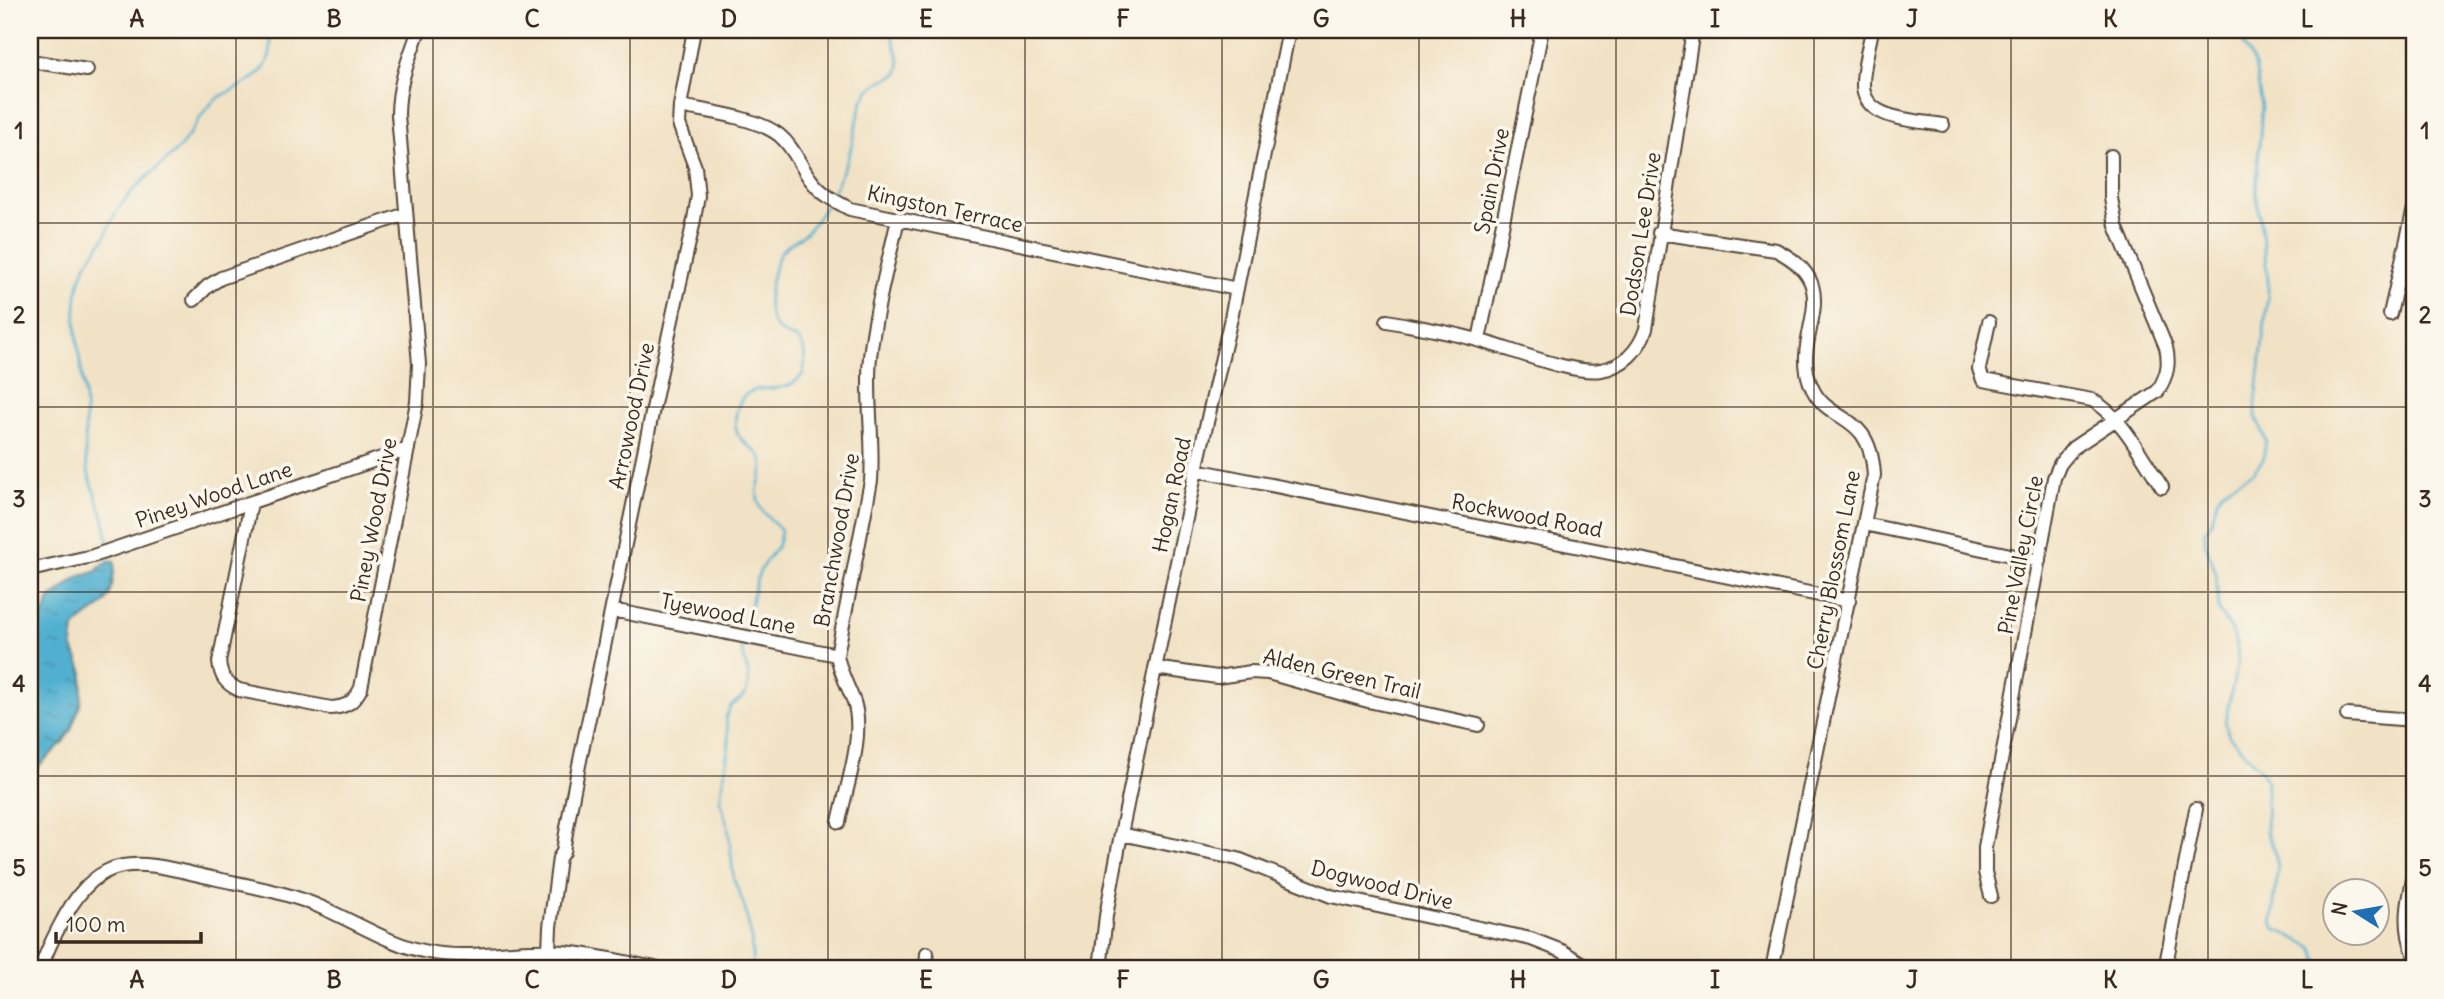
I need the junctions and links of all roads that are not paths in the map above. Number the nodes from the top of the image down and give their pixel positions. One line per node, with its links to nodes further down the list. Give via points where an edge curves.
1 (419, 30): 13 (street, Piney Wood Drive, via 398,96)
2 (694, 30): 9 (street, Arrowood Drive)
3 (1289, 30): 17 (street, Hogan Road)
4 (1542, 30): 22 (street, Spain Drive)
5 (1693, 30): 15 (street, Dodson Lee Drive)
6 (1872, 30): 10 (street, via 1863,81 1867,102 1883,113)
7 (30, 61): 8 (street)
8 (87, 70)
9 (680, 106): 14 (street, Kingston Terrace, via 768,128 789,144 811,181 830,199 850,209); 32 (street, Arrowood Drive, via 679,124 695,167 698,196)
10 (1943, 125)
11 (2111, 156): 23 (street, Pine Valley Circle, via 2116,226 2169,362 2158,391)
12 (2414, 208): 16 (street)
13 (407, 214): 18 (street, via 221,278); 24 (street, Piney Wood Drive, via 419,364)
14 (898, 219): 17 (street, Kingston Terrace); 33 (street, Branchwood Drive, via 870,358 871,481)
15 (1659, 233): 22 (street, Dodson Lee Drive, via 1642,342 1618,365 1586,370); 28 (street, Cherry Blossom Lane, via 1776,250 1805,271 1815,300 1807,360 1810,383 1825,404 1860,430 1873,454 1874,475)
16 (2411, 241): 19 (street)
17 (1237, 289): 25 (street, Hogan Road)
18 (194, 300)
19 (2390, 314)
20 (1387, 321): 22 (street, Dodson Lee Drive)
21 (1989, 322): 23 (street, via 1979,369 1983,380 2092,400)
22 (1479, 340)
23 (2116, 420): 26 (street); 29 (street, Pine Valley Circle, via 2073,448 2060,464)
24 (408, 449): 27 (street, Piney Wood Lane); 27 (street, Piney Wood Drive, via 361,688 344,707 239,690 221,675 219,662)
25 (1196, 470): 31 (street, Rockwood Road); 34 (street, Hogan Road)
26 (2162, 487)
27 (251, 503): 30 (street, Piney Wood Lane, via 93,556)
28 (1864, 524): 29 (street); 31 (street, Cherry Blossom Lane)
29 (2039, 561): 42 (street, Pine Valley Circle, via 1985,847)
30 (30, 570)
31 (1849, 601): 51 (street, Cherry Blossom Lane)
32 (612, 610): 33 (street, Tyewood Lane); 43 (street, Arrowood Drive, via 564,852 559,858)
33 (837, 655): 39 (street, Branchwood Drive, via 858,726)
34 (1155, 668): 37 (street, Alden Green Trail, via 1217,677 1268,673); 40 (street, Hogan Road)
35 (2347, 715): 36 (street)
36 (2414, 720)
37 (1478, 725)
38 (2196, 809): 52 (street)
39 (839, 822)
40 (1121, 834): 49 (street, Hogan Road); 50 (street, Dogwood Drive, via 1238,859 1331,895 1531,939)
41 (2414, 875): 45 (street, via 2407,908)
42 (1991, 896)
43 (549, 951): 46 (street, via 467,956 426,952 286,894 127,864 86,884 52,940); 47 (street)
44 (927, 953): 48 (street)
45 (2414, 953)
46 (41, 969)
47 (660, 969)
48 (926, 969)
49 (1100, 969)
50 (1591, 969)
51 (1772, 969)
52 (2165, 969)

